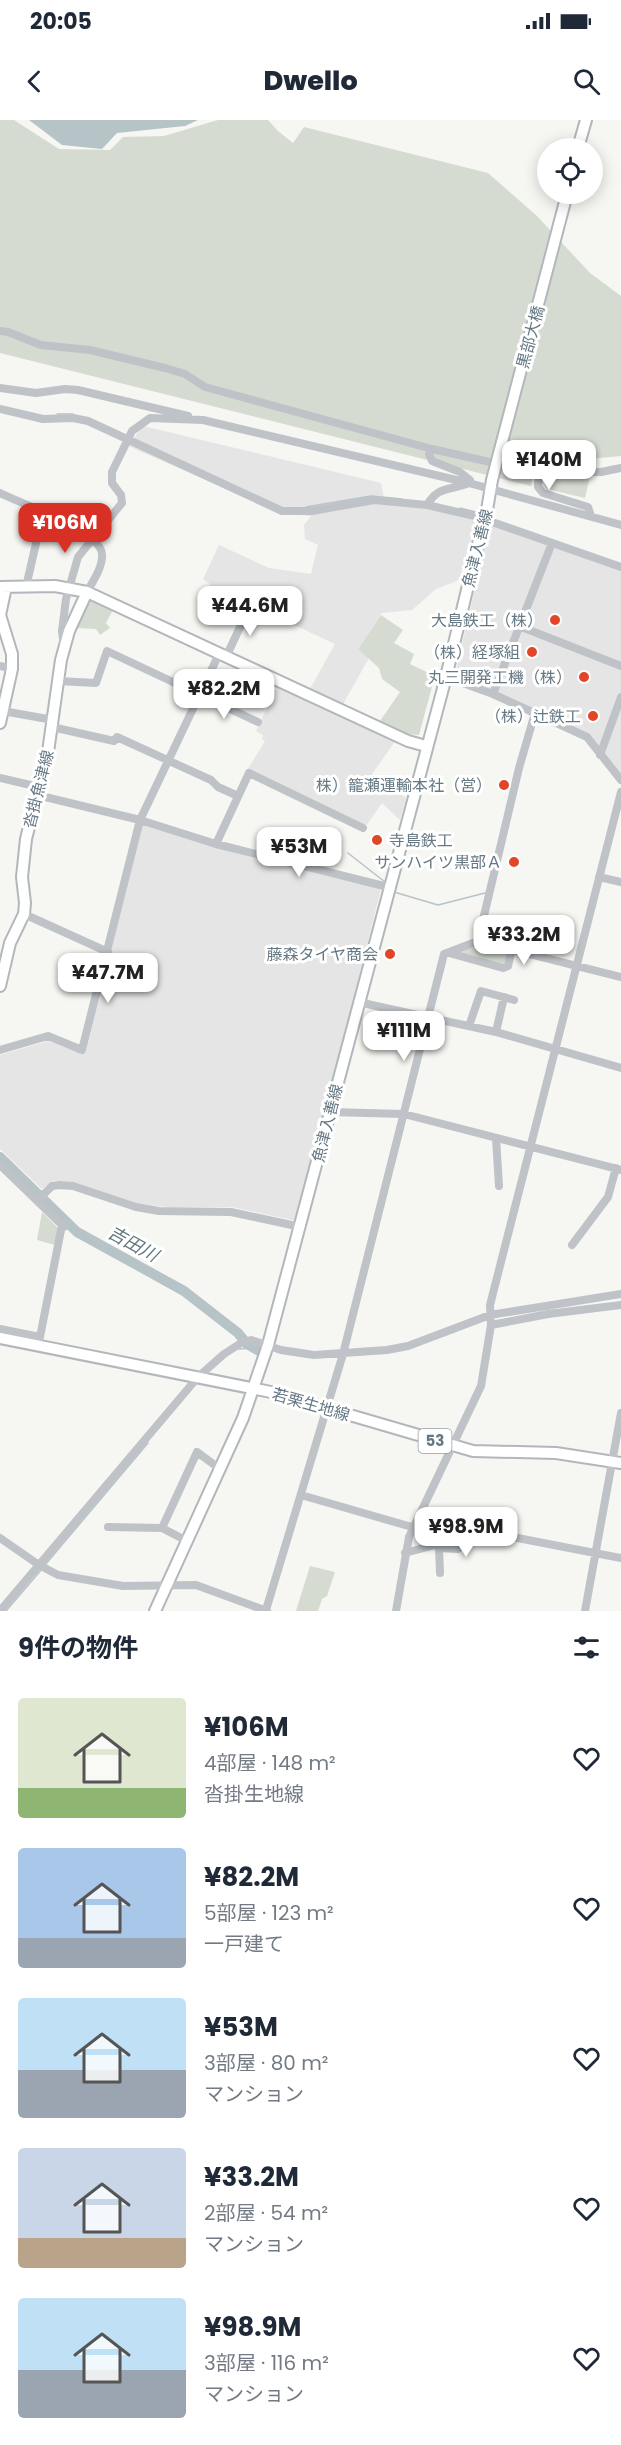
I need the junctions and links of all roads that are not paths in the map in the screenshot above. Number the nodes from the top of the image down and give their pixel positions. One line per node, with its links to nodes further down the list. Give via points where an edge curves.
1 (585, 120): 2 (main road)
2 (580, 138)
3 (564, 204): 13 (main road, 黒部大橋, bridge)
4 (0, 331): 9 (street, via 41,345 90,350 165,368 185,374 205,387)
5 (3, 388): 7 (street, via 36,393 78,390)
6 (0, 410): 8 (street, via 43,419 88,421)
7 (203, 420): 8 (street, via 150,418 132,431); 12 (street)
8 (127, 440): 15 (street, via 282,511 312,511 374,500); 19 (street, via 112,472 112,483 122,503)
9 (432, 449): 11 (street); 12 (street, via 432,461 459,472)
10 (621, 468): 11 (street)
11 (539, 473): 16 (street, via 538,487 543,493 588,507)
12 (470, 483): 13 (street); 15 (street, via 441,489)
13 (492, 485): 16 (street); 33 (main road, 魚津入善線, bridge)
14 (0, 493): 19 (street)
15 (427, 506): 20 (street, via 476,516)
16 (591, 516): 17 (street)
17 (621, 525)
18 (37, 539): 22 (street)
19 (94, 539): 24 (street, via 78,557); 25 (street, via 100,545 102,562)
20 (552, 543): 21 (street); 27 (street)
21 (621, 567)
22 (26, 586): 23 (main road); 24 (main road)
23 (3, 587): 32 (main road, via 0,615 12,654)
24 (69, 588): 25 (main road); 28 (street, via 62,631)
25 (87, 592): 28 (main road, 沓掛魚津線); 29 (main road)
26 (250, 606): 29 (street)
27 (519, 626): 31 (street); 36 (street)
28 (64, 647): 34 (main road, 沓掛魚津線)
29 (223, 656): 35 (street); 43 (main road)
30 (0, 666): 32 (street)
31 (621, 666)
32 (12, 669): 38 (main road)
33 (446, 676): 36 (street); 43 (main road, 魚津入善線)
34 (58, 681): 35 (street, via 96,683 107,651); 42 (main road, 沓掛魚津線)
35 (200, 694): 41 (street); 45 (street)
36 (493, 694): 39 (street)
37 (621, 697): 44 (street)
38 (3, 711): 40 (main road); 42 (street)
39 (535, 713): 44 (street, via 587,737); 58 (street)
40 (0, 723)
41 (258, 723)
42 (52, 724): 45 (street, via 114,741 117,737); 48 (main road, 沓掛魚津線)
43 (426, 746): 56 (main road, 魚津入善線)
44 (600, 755): 47 (street)
45 (169, 762): 50 (street); 51 (street)
46 (0, 778): 48 (street)
47 (621, 780)
48 (38, 791): 51 (street); 57 (main road, 沓掛魚津線, via 26,839)
49 (621, 792): 54 (street)
50 (238, 796): 52 (street, via 249,773); 53 (street)
51 (140, 820): 53 (street); 61 (street)
52 (363, 828)
53 (216, 844): 56 (street)
54 (599, 877): 55 (street); 63 (street)
55 (621, 882)
56 (388, 887): 68 (main road, 魚津入善線)
57 (24, 914): 60 (main road, 沓掛魚津線); 61 (street)
58 (478, 941): 59 (street); 62 (street)
59 (512, 950): 62 (street, via 508,966 503,968); 63 (street)
60 (4, 952): 65 (main road, 沓掛魚津線)
61 (108, 952): 72 (street, via 82,1050 48,1036)
62 (449, 953): 69 (street, via 444,954)
63 (577, 966): 64 (street); 73 (street)
64 (621, 977)
65 (0, 986)
66 (504, 997): 67 (street); 70 (street, via 481,991); 71 (street)
67 (514, 1000)
68 (358, 1002): 69 (street); 75 (main road, 魚津入善線)
69 (429, 1017): 70 (street); 76 (street)
70 (469, 1026): 71 (street)
71 (496, 1032): 73 (street)
72 (0, 1050)
73 (556, 1050): 74 (street); 78 (street)
74 (621, 1068)
75 (330, 1112): 76 (street); 83 (main road, 魚津入善線)
76 (404, 1114): 77 (street); 92 (street)
77 (496, 1138): 78 (street); 81 (street)
78 (530, 1147): 80 (street); 87 (street)
79 (0, 1164): 82 (street)
80 (618, 1169): 84 (street, via 608,1197)
81 (499, 1186)
82 (37, 1201): 83 (street, via 52,1186 73,1186 136,1207 231,1212); 89 (street, via 63,1226 40,1337)
83 (301, 1227): 91 (main road, 魚津入善線)
84 (572, 1245)
85 (621, 1294): 87 (street)
86 (621, 1305): 88 (street)
87 (490, 1315): 88 (street); 92 (street, via 408,1346)
88 (491, 1325): 97 (street, via 481,1386)
89 (0, 1329)
90 (0, 1338): 93 (main road, 若栗生地線 / 53)
91 (268, 1345): 92 (street, via 299,1354); 93 (street, via 251,1340 241,1342); 94 (main road, 魚津入善線)
92 (343, 1354): 95 (street)
93 (198, 1377): 94 (main road, 若栗生地線 / 53); 111 (street)
94 (254, 1388): 95 (main road, 若栗生地線 / 53); 99 (main road, 魚津入善線)
95 (327, 1408): 97 (main road, 若栗生地線 / 53); 100 (street)
96 (621, 1413): 98 (street)
97 (452, 1446): 98 (main road, 若栗生地線 / 53); 102 (street)
98 (617, 1463): 109 (street)
99 (220, 1469): 103 (street, via 197,1452); 106 (main road, 魚津入善線)
100 (301, 1495): 102 (street); 116 (street)
101 (108, 1527): 103 (street)
102 (412, 1527): 108 (street); 109 (street, via 462,1513 492,1533)
103 (162, 1528): 106 (street)
104 (464, 1532): 107 (street, via 458,1549)
105 (0, 1538): 111 (street)
106 (187, 1541): 113 (main road, 魚津入善線)
107 (439, 1548): 108 (street, via 435,1545); 112 (street)
108 (405, 1553): 117 (street)
109 (596, 1553): 110 (street); 118 (street)
110 (621, 1558)
111 (39, 1565): 113 (street, via 58,1575 123,1586); 114 (street)
112 (440, 1573)
113 (167, 1586): 115 (main road, 魚津入善線); 116 (street, via 196,1585)
114 (0, 1611)
115 (155, 1611)
116 (266, 1611)
117 (396, 1611)
118 (585, 1611)

